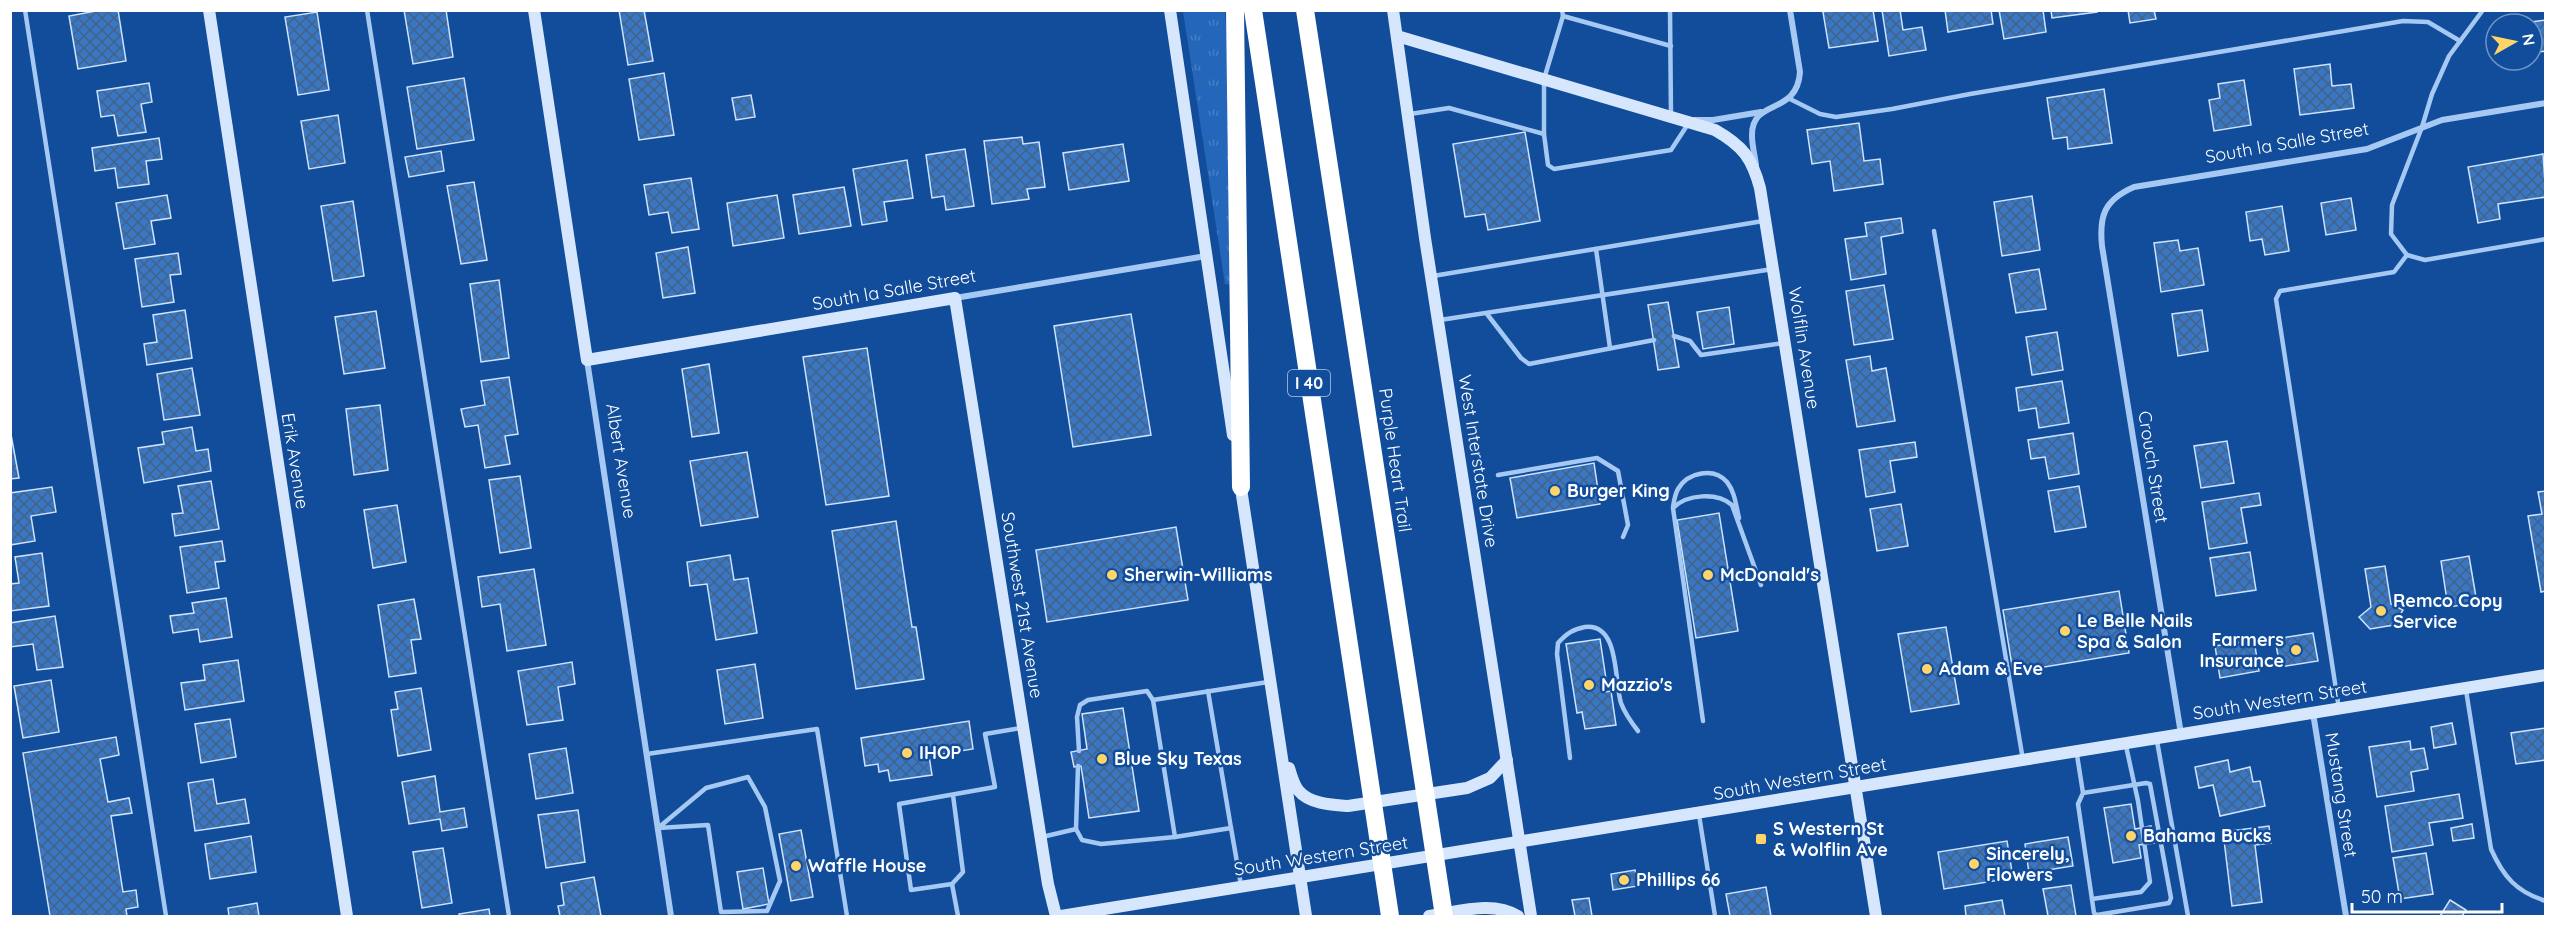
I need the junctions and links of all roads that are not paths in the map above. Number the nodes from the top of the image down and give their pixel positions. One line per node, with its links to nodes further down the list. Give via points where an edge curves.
1 (25, 10): 87 (lane)
2 (209, 10): 88 (main road, Erik Avenue)
3 (367, 10): 89 (lane)
4 (534, 10): 43 (main road, Albert Avenue)
5 (1170, 10): 32 (main road)
6 (1234, 10): 45 (highway)
7 (1253, 10): 96 (highway, I 40)
8 (1305, 10): 98 (highway, Purple Heart Trail)
9 (1393, 10): 14 (main road, West Interstate Drive)
10 (1670, 10): 16 (lane)
11 (1790, 10): 18 (street, via 1800,72 1797,91)
12 (2483, 10): 15 (lane)
13 (1562, 13): 16 (lane); 17 (lane)
14 (1397, 36): 17 (main road, Wolflin Avenue); 21 (main road, West Interstate Drive)
15 (2460, 41): 18 (lane, via 2428,22 2403,21 1836,117 1820,114); 23 (lane, via 2432,94)
16 (1671, 46): 22 (lane)
17 (1544, 79): 22 (main road, Wolflin Avenue); 24 (lane)
18 (1790, 99): 20 (street)
19 (2546, 103): 23 (street, South la Salle Street)
20 (1762, 112): 22 (street, via 1713,120); 25 (street, via 1752,134)
21 (1408, 115): 24 (lane, via 1449,108); 34 (main road, West Interstate Drive)
22 (1679, 119): 24 (lane, via 1671,150 1554,170 1548,165); 25 (main road, Wolflin Avenue, via 1715,130 1739,146 1755,168)
23 (2422, 127): 26 (street, South la Salle Street, via 2367,149 2134,188 2116,196); 31 (lane, via 2392,205 2391,234)
24 (1544, 134)
25 (1760, 188): 27 (main road, Wolflin Avenue)
26 (2107, 207): 60 (street, Crouch Street, via 2100,223 2102,246)
27 (1765, 220): 30 (lane); 33 (main road, Wolflin Avenue)
28 (1934, 231): 69 (lane)
29 (2546, 239): 31 (lane, via 2425,260)
30 (1596, 249): 34 (lane); 35 (lane)
31 (2407, 255): 55 (lane, via 2394,272 2280,291 2276,299)
32 (1206, 256): 36 (street, South la Salle Street); 45 (main road)
33 (1773, 269): 35 (lane); 41 (main road, Wolflin Avenue)
34 (1431, 276): 38 (main road, West Interstate Drive)
35 (1603, 294): 37 (lane); 42 (lane)
36 (955, 298): 43 (main road, South la Salle Street); 58 (main road, Southwest 21st Avenue)
37 (1487, 314): 38 (lane); 42 (lane, via 1529,364)
38 (1438, 320): 68 (main road, West Interstate Drive)
39 (1674, 336): 41 (lane, via 1690,341 1701,355)
40 (1654, 340): 42 (lane)
41 (1785, 342): 72 (main road, Wolflin Avenue)
42 (1610, 348)
43 (587, 360): 66 (street, Albert Avenue)
44 (1498, 475): 48 (lane, via 1597,458 1618,471 1628,525)
45 (1241, 487): 51 (main road)
46 (1673, 508): 47 (lane, via 1680,501 1693,498 1725,499); 47 (lane, via 1677,490 1684,481 1714,472 1733,491); 57 (lane)
47 (1743, 532): 49 (lane)
48 (1623, 537)
49 (1761, 585)
50 (2546, 675): 52 (main road, South Western Street)
51 (1270, 682): 53 (lane); 64 (main road)
52 (2466, 688): 55 (main road, South Western Street); 86 (lane, via 2491,849 2500,870 2517,888)
53 (1208, 691): 54 (lane); 77 (lane)
54 (1153, 700): 63 (lane, via 1147,691 1088,700 1080,705); 80 (lane)
55 (2340, 709): 56 (main road, South Western Street)
56 (2313, 713): 60 (main road, South Western Street); 104 (street, Mustang Street)
57 (1703, 721)
58 (1023, 728): 74 (lane, via 985,734 994,788); 79 (main road, Southwest 21st Avenue)
59 (1638, 731): 67 (lane, via 1620,701 1610,642 1603,631 1575,629 1558,643 1557,654)
60 (2181, 734): 61 (main road, South Western Street)
61 (2157, 738): 62 (main road, South Western Street); 103 (lane)
62 (2125, 744): 65 (main road, South Western Street); 71 (lane)
63 (1079, 751)
64 (1281, 751): 68 (main road, via 1298,790 1318,802 1348,806 1467,788 1490,778); 82 (main road)
65 (2076, 752): 69 (main road, South Western Street); 73 (lane)
66 (646, 754): 76 (street, Albert Avenue); 91 (lane, via 817,729)
67 (1570, 758)
68 (1507, 760): 81 (main road, West Interstate Drive)
69 (2023, 760): 72 (main road, South Western Street)
70 (1078, 766): 78 (lane)
71 (2133, 785): 73 (lane); 85 (lane, via 2150,882 2141,892); 85 (lane, via 2146,783 2152,788 2171,898 2169,903 2097,915)
72 (1855, 788): 75 (main road, South Western Street); 102 (main road, Wolflin Avenue)
73 (2084, 792): 85 (lane, via 2078,804)
74 (953, 795): 83 (lane, via 963,872); 83 (lane, via 898,804 912,890)
75 (1699, 815): 81 (main road, South Western Street); 101 (lane)
76 (658, 828): 76 (lane, via 708,825 721,912 767,911 780,881 765,807 748,777 706,789); 90 (street, Albert Avenue)
77 (1231, 828): 80 (lane); 84 (lane)
78 (1076, 829): 79 (lane); 80 (lane, via 1082,840 1101,844)
79 (1041, 837): 93 (main road, Southwest 21st Avenue)
80 (1175, 837)
81 (1520, 844): 82 (main road, South Western Street); 100 (main road, West Interstate Drive)
82 (1300, 877): 84 (main road, South Western Street); 95 (main road)
83 (952, 884): 92 (lane)
84 (1242, 887): 94 (main road, South Western Street)
85 (2092, 899)
86 (2546, 901)
87 (166, 916)
88 (346, 916)
89 (509, 916)
90 (671, 916)
91 (848, 916)
92 (958, 916)
93 (1056, 916)
94 (1061, 916)
95 (1306, 916)
96 (1390, 916)
97 (1429, 916): 99 (main road, via 1490,907)
98 (1444, 916)
99 (1518, 916)
100 (1531, 916)
101 (1715, 916)
102 (1875, 916)
103 (2187, 916)
104 (2346, 916)

